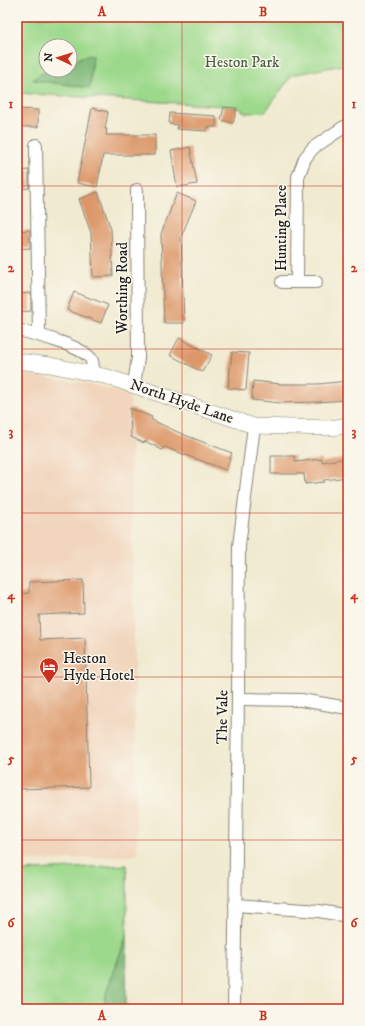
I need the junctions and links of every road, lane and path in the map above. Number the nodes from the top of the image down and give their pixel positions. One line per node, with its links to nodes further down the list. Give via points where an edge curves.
1 (348, 127): 5 (street, Hunting Place, via 344,127 313,148 305,158 298,177)
2 (36, 145): 8 (street)
3 (137, 190): 11 (street, Worthing Road, via 138,358)
4 (282, 282): 5 (street, Hunting Place)
5 (297, 282): 6 (street, Hunting Place)
6 (316, 282)
7 (17, 330): 8 (street)
8 (39, 334): 10 (street, via 85,352 92,360)
9 (17, 361): 10 (street, North Hyde Lane)
10 (93, 374): 11 (street, North Hyde Lane)
11 (134, 385): 13 (street, North Hyde Lane)
12 (348, 425): 13 (street, North Hyde Lane, via 331,428)
13 (254, 426): 14 (street, The Vale, via 239,546)
14 (238, 699): 15 (street, via 301,700); 16 (street, The Vale)
15 (348, 708)
16 (235, 905): 17 (street, via 319,911); 18 (street, The Vale)
17 (348, 916)
18 (234, 1009)

